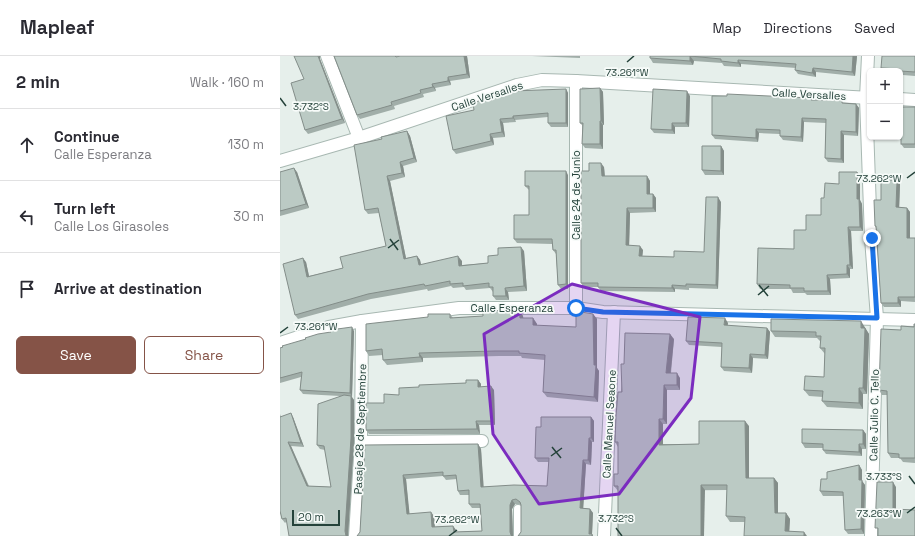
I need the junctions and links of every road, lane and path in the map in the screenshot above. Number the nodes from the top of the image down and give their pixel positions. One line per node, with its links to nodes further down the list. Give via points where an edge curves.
1 (327, 56): 9 (street)
2 (868, 56): 3 (street, Calle Julio C. Tello)
3 (868, 68)
4 (576, 81): 5 (street, Calle Versalles); 9 (street, Calle Versalles, via 542,80 517,85); 11 (street, Calle 24 de Junio)
5 (867, 98)
6 (903, 99): 7 (street)
7 (915, 100)
8 (868, 104): 13 (street, Calle Julio C. Tello)
9 (359, 138): 10 (street, Calle Versalles)
10 (280, 161)
11 (576, 308): 12 (street, Calle Esperanza); 15 (street, Calle Esperanza, via 459,308)
12 (614, 312): 13 (street, Calle Esperanza); 22 (street, Calle Manuel Seaone)
13 (877, 318): 14 (street, Calle Esperanza); 23 (street, Calle Julio C. Tello)
14 (915, 320)
15 (362, 321): 16 (street, Calle Esperanza, via 329,327); 18 (street, Pasaje 28 de Septiembre)
16 (280, 343)
17 (482, 441): 18 (street)
18 (361, 442): 20 (street, Pasaje 28 de Septiembre)
19 (518, 510): 21 (lane)
20 (355, 536)
21 (518, 536)
22 (604, 536)
23 (871, 536)

